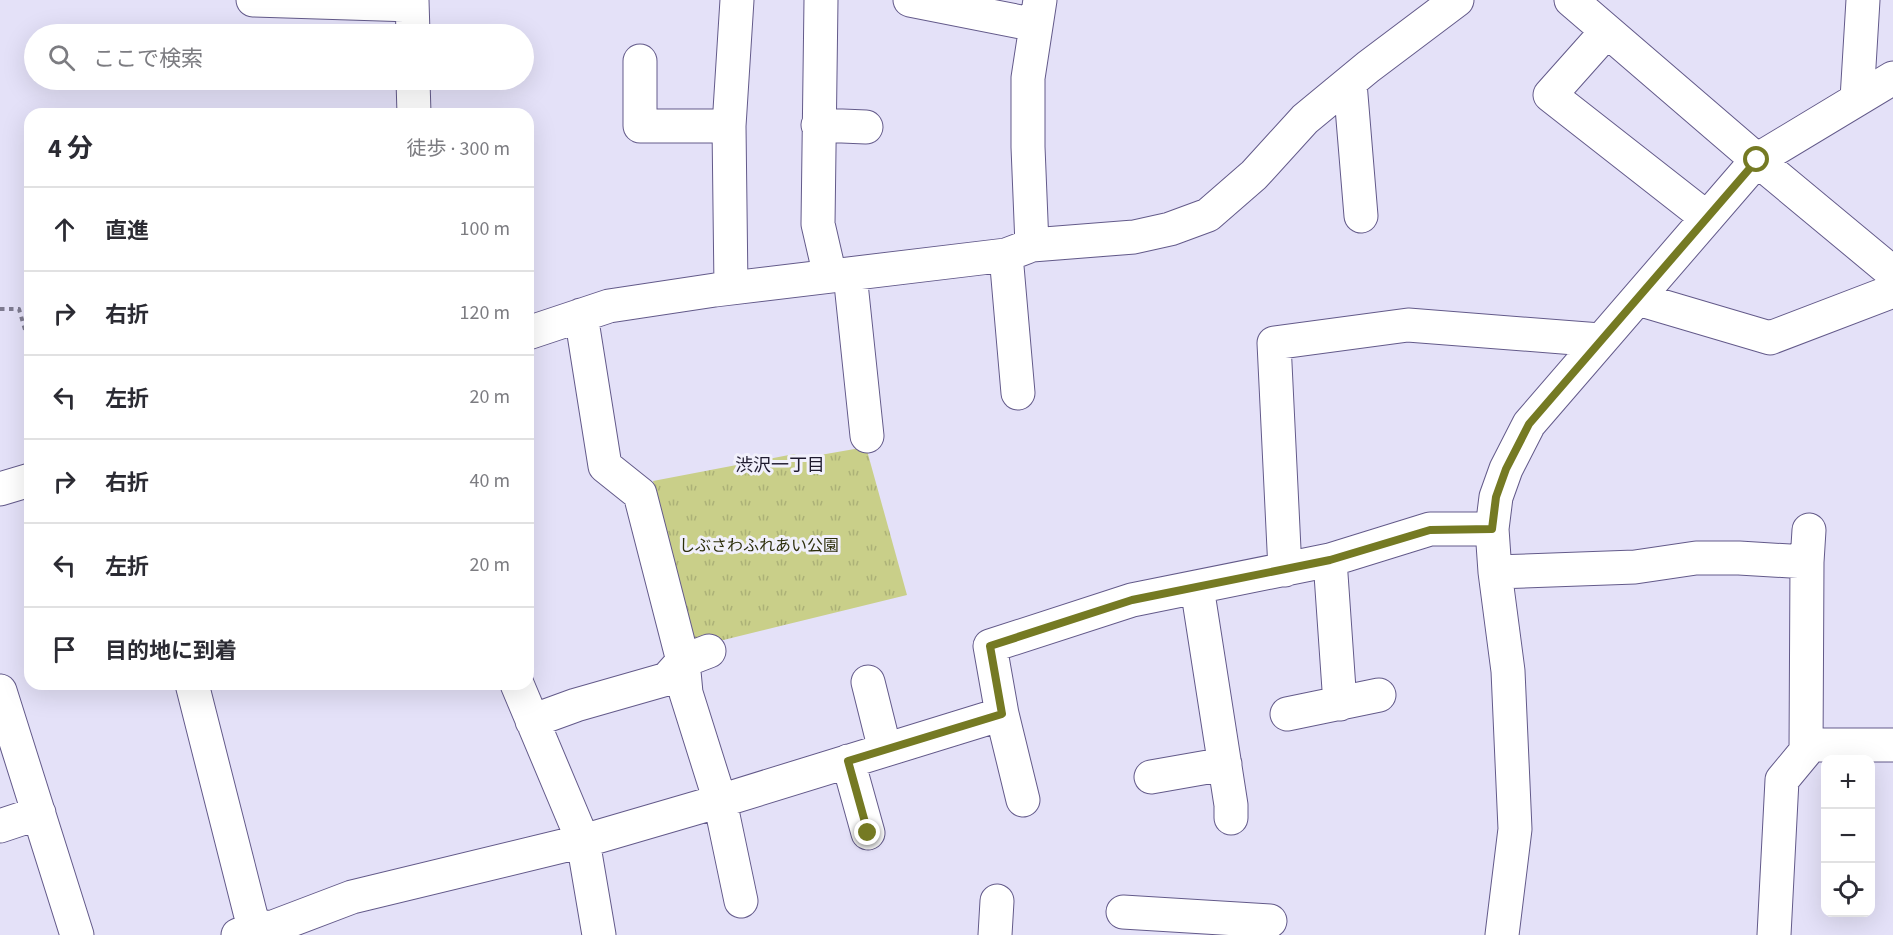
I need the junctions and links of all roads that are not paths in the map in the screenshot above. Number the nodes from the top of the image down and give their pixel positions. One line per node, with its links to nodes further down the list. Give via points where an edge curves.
1 (253, 0): 9 (street)
2 (737, 0): 18 (street)
3 (821, 0): 17 (street)
4 (910, 0): 8 (street)
5 (1457, 0): 13 (street)
6 (1863, 0): 15 (street)
7 (1578, 3): 10 (street)
8 (1038, 12): 23 (street, via 1029,78 1028,147)
9 (412, 13)
10 (1607, 31): 20 (street); 22 (street, via 1550,95)
11 (640, 61): 18 (street, via 640,126)
12 (1893, 78): 15 (street)
13 (1350, 83): 21 (street); 23 (street, via 1305,119 1254,175 1208,216 1134,237)
14 (413, 90): 16 (street)
15 (1857, 99): 20 (street)
16 (414, 108)
17 (818, 125): 19 (street); 25 (street, via 818,224)
18 (729, 126): 26 (street)
19 (866, 127)
20 (1757, 160): 22 (street); 24 (street)
21 (1361, 216)
22 (1707, 218): 28 (street)
23 (1019, 250): 25 (street); 32 (street)
24 (1893, 273)
25 (840, 275): 26 (street); 33 (street)
26 (731, 288): 29 (street, via 609,306)
27 (1893, 291): 28 (street, via 1770,338)
28 (1638, 299): 31 (street)
29 (580, 315): 30 (street); 43 (street, via 605,466 640,494 644,553)
30 (534, 331)
31 (1600, 340): 36 (street, via 1529,424 1496,497); 40 (street, via 1408,325 1274,343)
32 (1018, 393)
33 (867, 436)
34 (24, 482): 35 (street)
35 (0, 489)
36 (1492, 529): 38 (street, via 1430,530); 41 (street)
37 (1809, 530): 39 (street)
38 (1330, 560): 40 (street); 49 (street)
39 (1807, 562): 41 (street, via 1696,558 1635,567); 53 (street)
40 (1285, 570): 42 (street)
41 (1495, 572): 75 (street, via 1508,672 1515,829)
42 (1197, 587): 50 (street, via 1132,600 990,646); 57 (street)
43 (696, 656): 52 (street, via 667,679); 60 (street, via 686,693)
44 (868, 682): 55 (street)
45 (194, 690): 71 (street)
46 (519, 690): 52 (street)
47 (1379, 694): 49 (street)
48 (1, 696): 61 (street)
49 (1340, 704): 51 (street)
50 (1002, 714): 55 (street); 59 (street)
51 (1287, 714)
52 (532, 721): 65 (street)
53 (1806, 745): 54 (street); 76 (street, via 1806,751 1782,780)
54 (1893, 745)
55 (885, 750): 56 (street)
56 (848, 761): 60 (street); 64 (street)
57 (1225, 764): 58 (street); 62 (street)
58 (1151, 777)
59 (1023, 800)
60 (720, 801): 65 (street); 66 (street)
61 (39, 813): 63 (street); 72 (street)
62 (1231, 818)
63 (0, 826)
64 (868, 833)
65 (583, 840): 71 (street, via 351,897); 73 (street)
66 (741, 901)
67 (997, 901): 74 (street)
68 (1123, 912): 70 (street)
69 (1270, 921): 70 (street)
70 (1155, 924)
71 (260, 931)
72 (77, 935)
73 (599, 935)
74 (995, 935)
75 (1502, 935)
76 (1774, 935)

